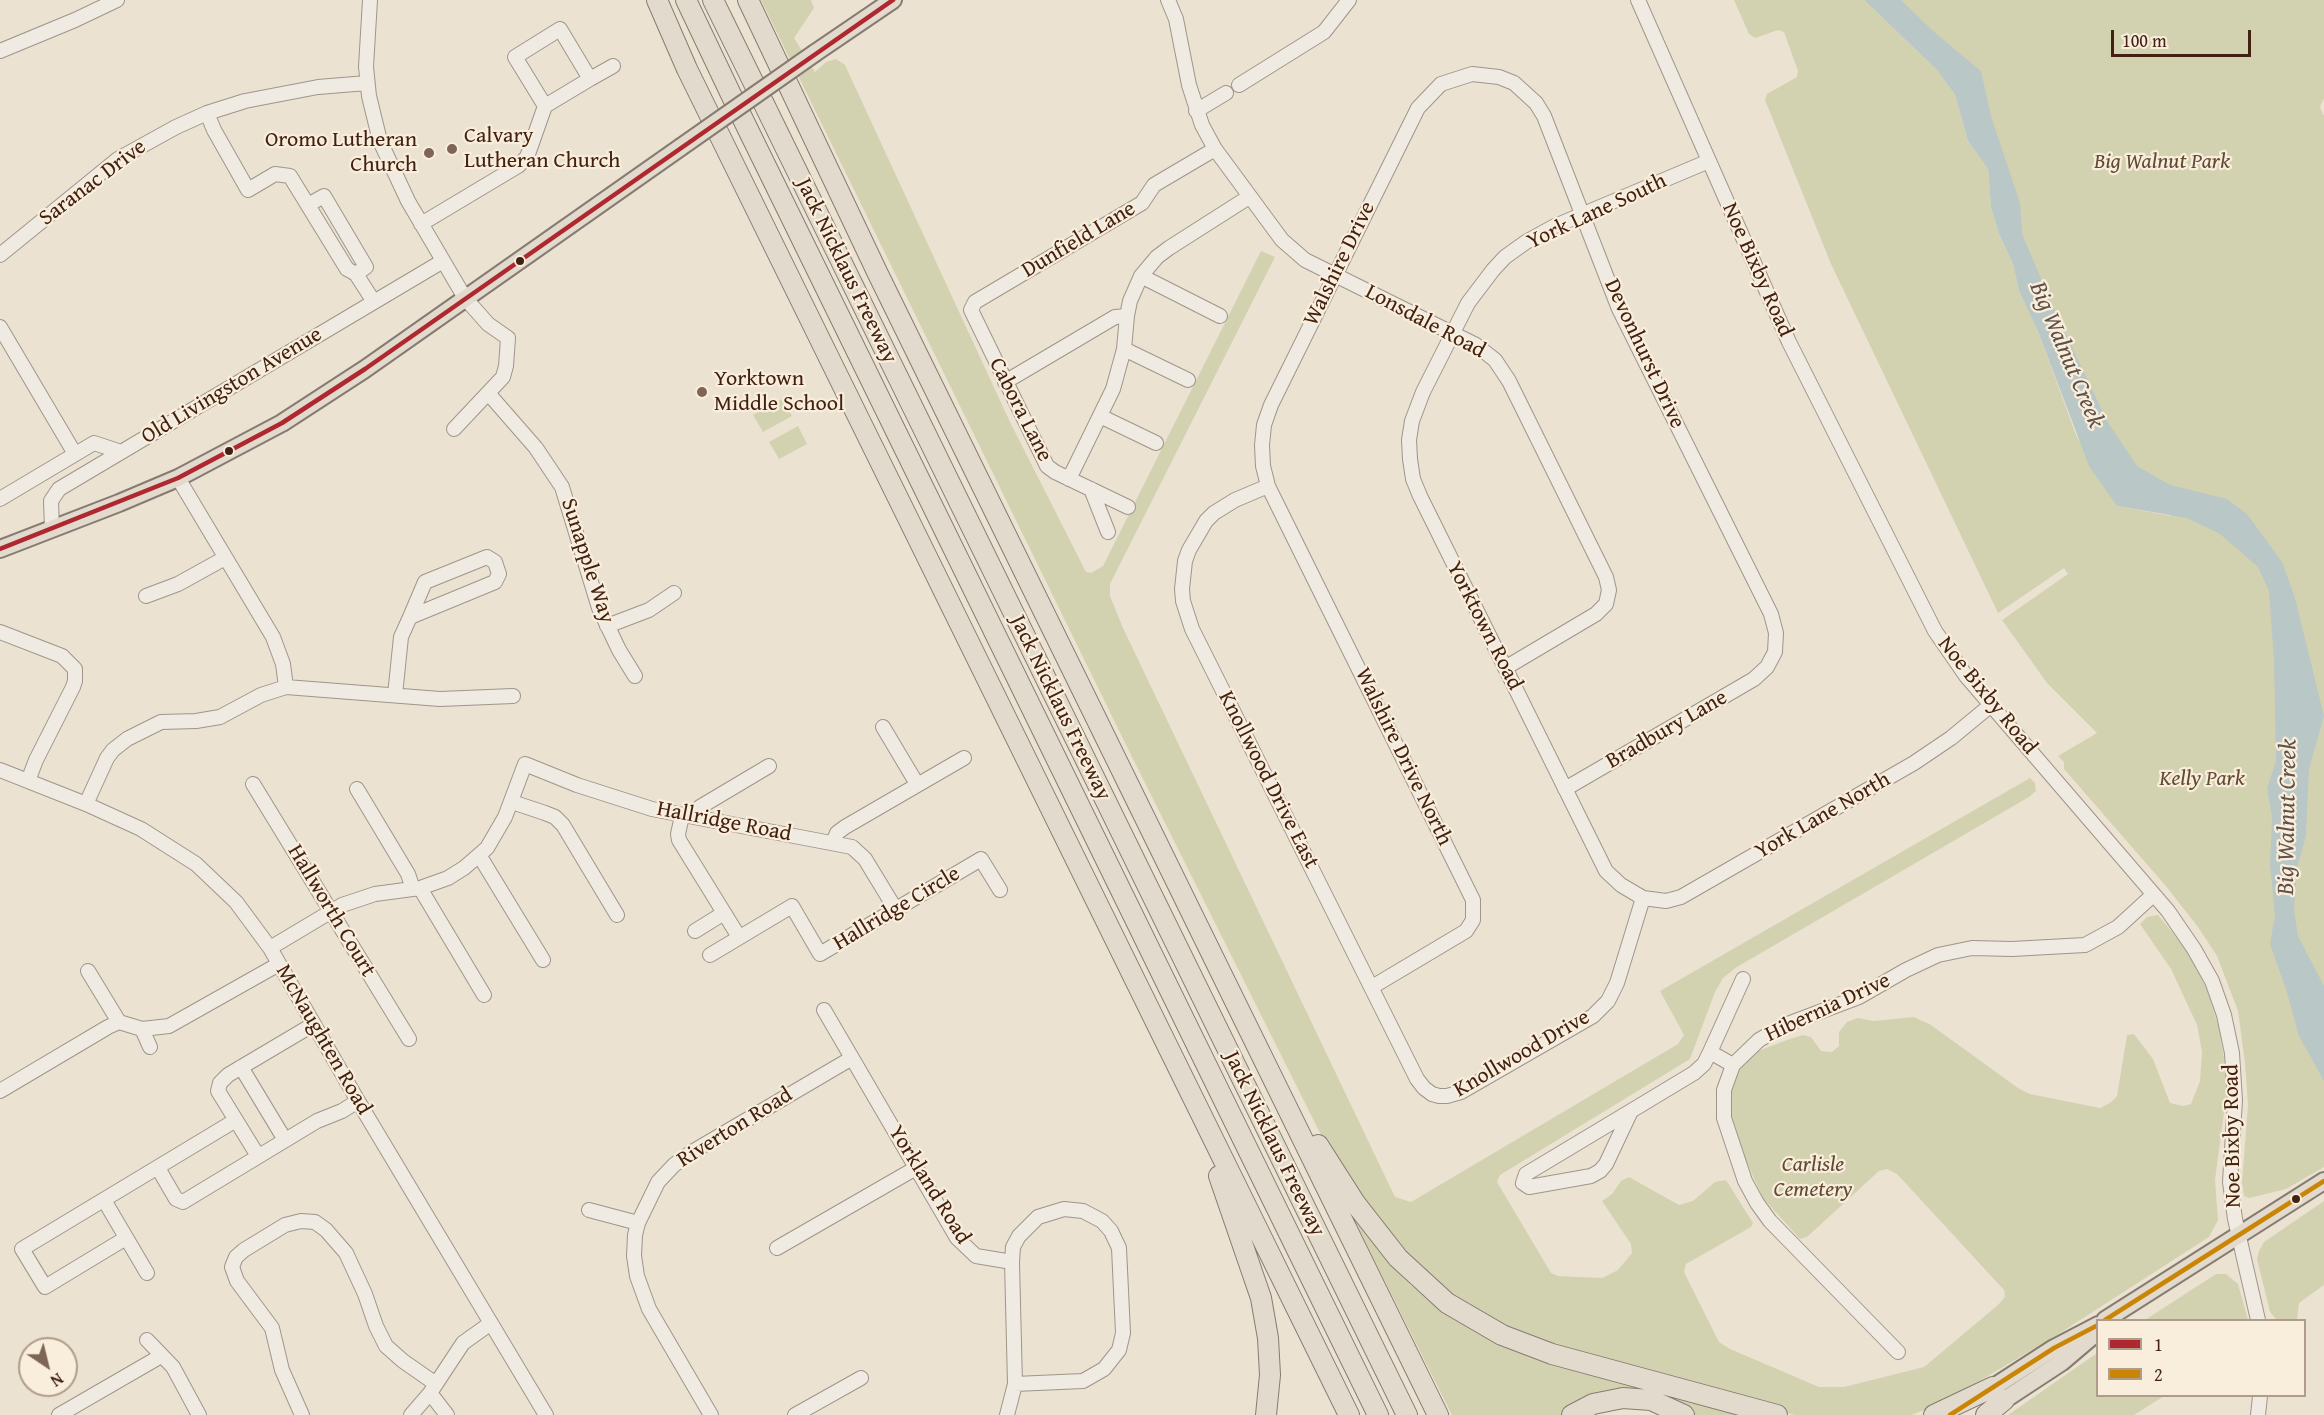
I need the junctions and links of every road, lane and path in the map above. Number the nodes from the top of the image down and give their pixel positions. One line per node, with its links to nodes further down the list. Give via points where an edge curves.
1 (117, 0): 11 (street)
2 (370, 0): 15 (street)
3 (657, 0): 114 (highway)
4 (686, 0): 154 (highway, Jack Nicklaus Freeway)
5 (713, 0): 155 (highway, Jack Nicklaus Freeway)
6 (748, 0): 110 (highway)
7 (893, 0): 30 (main road, bridge)
8 (1168, 0): 19 (street, Lonsdale Road, via 1176,19)
9 (1349, 0): 16 (street, via 1324,32)
10 (1638, 0): 22 (street, Noe Bixby Road)
11 (0, 51)
12 (613, 66): 14 (street)
13 (1472, 74): 24 (street, Devonhurst Drive, via 1514,83 1536,103); 28 (street, Walshire Drive, via 1441,84 1418,108)
14 (590, 79): 18 (street); 18 (street, via 560,29 515,57)
15 (367, 83): 20 (street, Saranac Drive, via 318,87 239,102); 25 (street, via 380,141)
16 (1239, 86)
17 (1226, 93): 19 (street)
18 (545, 106): 25 (street, via 523,162)
19 (1196, 111): 21 (street, Lonsdale Road)
20 (207, 113): 26 (street, Saranac Drive, via 118,159); 31 (street, via 248,190 275,174 290,176 347,269 356,274)
21 (1215, 149): 23 (street, Lonsdale Road); 32 (street, Dunfield Lane, via 1154,185 1142,203 975,302)
22 (1709, 161): 24 (street, York Lane South); 67 (street, Noe Bixby Road, via 1789,342 1921,606 1950,655)
23 (1249, 197): 28 (street, Lonsdale Road, via 1294,252); 29 (street, via 1169,248)
24 (1582, 213): 36 (street, York Lane South, via 1542,232 1505,258 1480,286); 62 (street, Devonhurst Drive, via 1620,309 1771,614 1775,652)
25 (421, 224): 27 (street)
26 (0, 255)
27 (442, 261): 30 (street); 31 (street, Old Livingston Avenue)
28 (1335, 274): 36 (street, Lonsdale Road); 48 (street, Walshire Drive, via 1271,405 1262,445)
29 (1141, 276): 33 (street); 34 (street)
30 (465, 298): 40 (street, via 507,338 503,377); 46 (main road, via 325,396)
31 (374, 302): 44 (street, Old Livingston Avenue)
32 (971, 310): 39 (street, Cabora Lane)
33 (1126, 316): 37 (street); 39 (street, via 1115,317)
34 (1220, 316)
35 (0, 327): 45 (street)
36 (1453, 333): 61 (street, Yorktown Road, via 1412,421 1409,440 1413,479); 61 (street, Lonsdale Road, via 1487,352 1503,370 1610,590 1606,604 1596,614)
37 (1124, 349): 38 (street); 41 (street)
38 (1188, 380)
39 (1005, 382): 47 (street, Cabora Lane, via 1047,466)
40 (488, 393): 42 (street); 59 (street, Sunapple Way, via 529,439 562,487)
41 (1101, 416): 43 (street); 47 (street)
42 (454, 429)
43 (1156, 443)
44 (122, 452): 45 (street, via 94,443); 52 (street, Old Livingston Avenue, via 55,492 51,501)
45 (75, 454): 50 (street)
46 (178, 478): 52 (main road); 55 (street)
47 (1069, 478): 49 (street, Cabora Lane)
48 (1268, 486): 98 (street, Knollwood Drive East, via 1235,500 1206,521 1185,561 1183,602 1192,628); 98 (street, Walshire Drive North, via 1473,900 1473,920 1466,931)
49 (1091, 489): 51 (street, Cabora Lane); 53 (street)
50 (0, 499)
51 (1128, 507)
52 (52, 529): 54 (main road)
53 (1108, 532)
54 (0, 549)
55 (225, 558): 57 (street, via 178,584); 64 (street, via 279,650)
56 (674, 593): 59 (street, via 649,610)
57 (146, 596)
58 (410, 616): 58 (street, via 425,582 487,557 495,562 499,574 495,582); 65 (street, via 401,637)
59 (607, 626): 63 (street, Sunapple Way)
60 (0, 632): 72 (street, via 62,656 75,669 73,687)
61 (1505, 668): 76 (street, Yorktown Road)
62 (1767, 668): 76 (street, Bradbury Lane)
63 (635, 676)
64 (286, 687): 65 (street); 78 (street, via 261,695 220,717 161,722 127,739 107,758)
65 (395, 695): 66 (street, via 440,699)
66 (513, 696)
67 (1991, 705): 84 (street, Noe Bixby Road); 85 (street, York Lane North, via 1914,763 1689,894 1666,900)
68 (884, 727): 74 (street)
69 (964, 758): 74 (street)
70 (769, 766): 79 (street)
71 (0, 770): 72 (street, McNaughten Road)
72 (28, 781): 78 (street, McNaughten Road)
73 (253, 784): 87 (street, Hallworth Court)
74 (917, 784): 80 (street, via 845,827)
75 (357, 789): 82 (street)
76 (1565, 789): 85 (street, Yorktown Road, via 1606,870)
77 (512, 802): 79 (street, Hallridge Road, via 525,764 613,798); 81 (street, via 487,848); 89 (street, via 545,813 563,825)
78 (86, 804): 92 (street, McNaughten Road, via 141,829 196,864 236,902)
79 (689, 817): 80 (street, Hallridge Road); 88 (street, via 678,834 679,840)
80 (832, 842): 86 (street, Hallridge Road, via 860,853)
81 (479, 855): 82 (street, via 448,878); 94 (street)
82 (416, 889): 87 (street, via 366,896); 99 (street)
83 (1000, 890): 86 (street, Hallridge Circle, via 981,859)
84 (2154, 895): 108 (street, Hibernia Drive, via 2118,927 2085,945 1972,948 1938,956 1859,997 1785,1025 1759,1040); 125 (street, Noe Bixby Road, via 2194,950 2224,1015 2234,1075 2230,1182)
85 (1643, 898): 112 (street, Knollwood Drive, via 1617,982 1608,1001 1593,1016 1461,1092 1447,1096)
86 (896, 910): 91 (street, Hallridge Circle, via 820,954 792,906)
87 (331, 911): 92 (street); 104 (street, Hallworth Court)
88 (724, 913): 90 (street); 91 (street)
89 (617, 915)
90 (695, 931)
91 (740, 937): 93 (street, Hallridge Circle)
92 (270, 948): 95 (street, McNaughten Road)
93 (710, 955)
94 (543, 960)
95 (279, 964): 102 (street, McNaughten Road); 103 (street, via 176,1023)
96 (88, 971): 101 (street)
97 (1743, 979): 106 (street)
98 (1372, 987): 112 (street, Knollwood Drive East, via 1417,1079)
99 (484, 995)
100 (824, 1010): 107 (street, Yorkland Road)
101 (119, 1022): 103 (street); 111 (street)
102 (314, 1024): 109 (street); 113 (street, McNaughten Road)
103 (141, 1029): 105 (street)
104 (409, 1039)
105 (150, 1047)
106 (1710, 1052): 108 (street); 115 (street, via 1694,1073)
107 (852, 1058): 120 (street, Yorkland Road); 124 (street, Riverton Road, via 674,1165 658,1182)
108 (1733, 1065): 136 (street, Hibernia Drive, via 1724,1090 1724,1118 1745,1181 1757,1203)
109 (241, 1067): 116 (street, via 220,1083 218,1091); 117 (street)
110 (1268, 1067): 156 (highway); 159 (highway, via 1355,1203 1398,1258 1447,1303 1502,1335 1552,1354)
111 (0, 1091)
112 (1432, 1094)
113 (358, 1101): 117 (street); 132 (street, McNaughten Road)
114 (1199, 1111): 152 (highway, via 1205,1139 1261,1298 1270,1375); 153 (highway)
115 (1631, 1111): 115 (street, via 1600,1171 1526,1187 1526,1174)
116 (236, 1120): 118 (street); 119 (street)
117 (285, 1140): 118 (street)
118 (258, 1156): 119 (street, via 183,1202 177,1199)
119 (158, 1168): 122 (street)
120 (916, 1168): 127 (street); 128 (street, Yorkland Road, via 957,1238 971,1252 982,1258)
121 (2324, 1181): 125 (main road)
122 (104, 1200): 126 (street); 126 (street, via 22,1249 45,1287)
123 (589, 1210): 124 (street)
124 (638, 1222): 149 (street, Riverton Road, via 634,1257 649,1309)
125 (2239, 1235): 130 (main road); 131 (street, Noe Bixby Road)
126 (126, 1238): 129 (street)
127 (777, 1248)
128 (1012, 1262): 139 (street); 139 (street, via 1013,1247 1038,1217 1064,1209 1083,1211 1102,1221 1111,1231 1121,1256 1123,1333 1119,1350 1098,1374 1083,1381)
129 (147, 1273)
130 (2112, 1318)
131 (2258, 1319)
132 (491, 1323): 140 (street, via 463,1343); 148 (street, McNaughten Road)
133 (2096, 1326): 141 (main road, via 2054,1348)
134 (2096, 1333): 141 (main road, via 2062,1362)
135 (147, 1340): 137 (street)
136 (1898, 1352)
137 (161, 1356): 143 (street); 144 (street, via 173,1367)
138 (861, 1378): 150 (street)
139 (1015, 1384): 151 (street)
140 (433, 1389): 145 (street, via 386,1346 346,1253 315,1222 301,1221 244,1250 232,1267 237,1281 272,1328 282,1370); 146 (street); 147 (street)
141 (1999, 1394): 160 (highway); 161 (main road); 162 (main road); 163 (highway)
142 (2260, 1397): 164 (street)
143 (59, 1415)
144 (199, 1415)
145 (302, 1415)
146 (411, 1415)
147 (447, 1415)
148 (546, 1415)
149 (711, 1415)
150 (795, 1415)
151 (1007, 1415)
152 (1266, 1415)
153 (1348, 1415)
154 (1378, 1415)
155 (1407, 1415)
156 (1438, 1415)
157 (1572, 1415): 158 (highway, via 1593,1404 1623,1398 1651,1400)
158 (1684, 1415)
159 (1777, 1415)
160 (1935, 1415)
161 (1950, 1415)
162 (1981, 1415)
163 (1986, 1415)
164 (2258, 1415)

